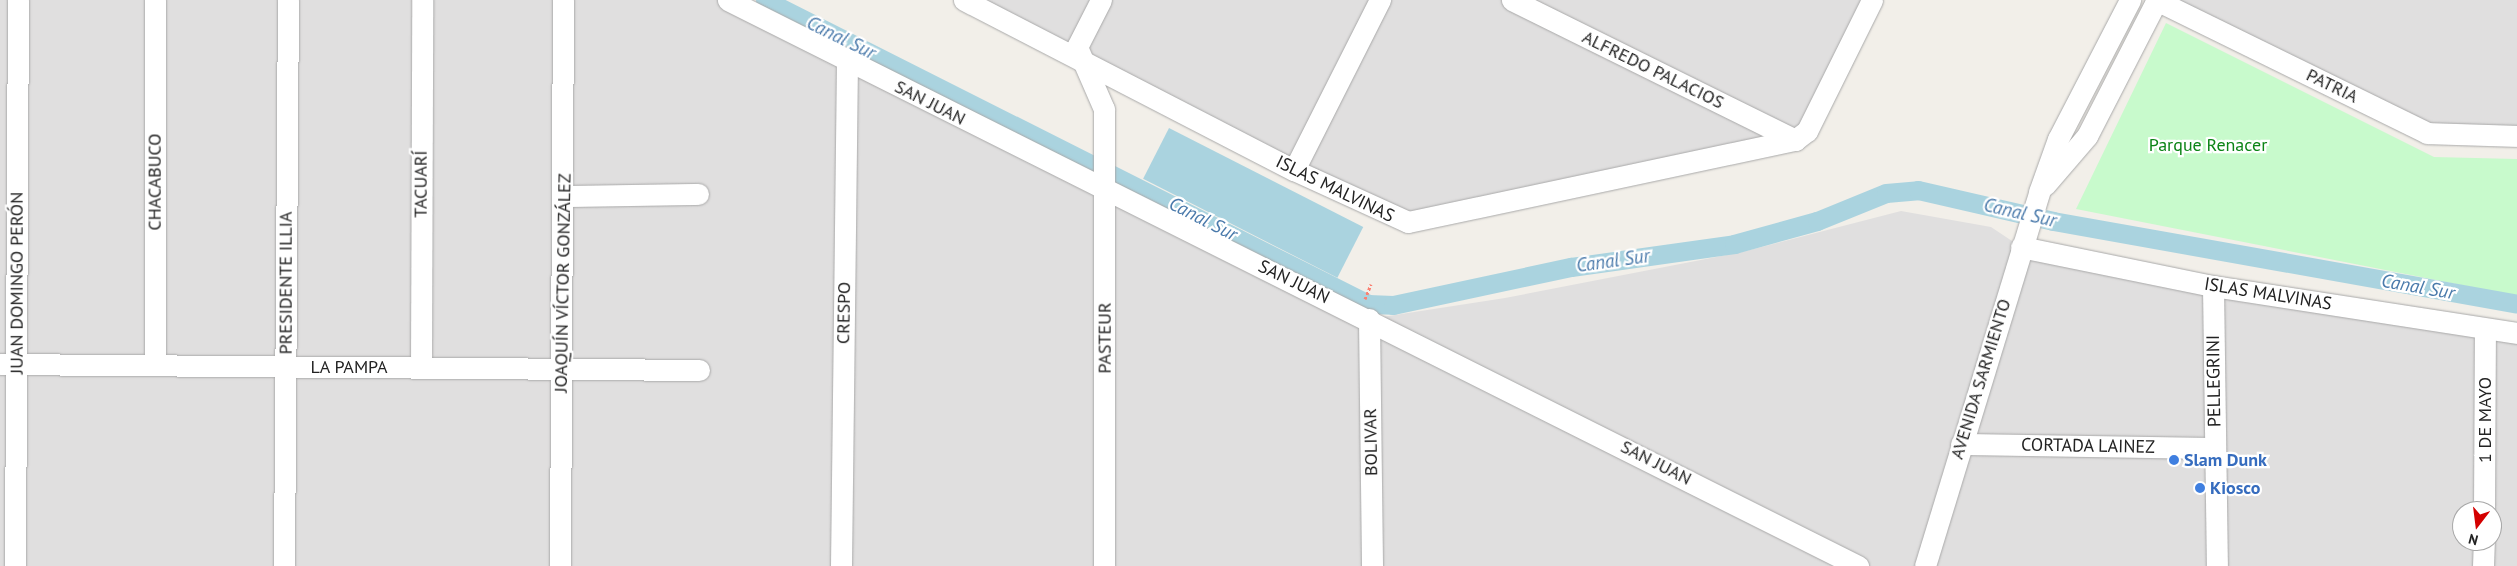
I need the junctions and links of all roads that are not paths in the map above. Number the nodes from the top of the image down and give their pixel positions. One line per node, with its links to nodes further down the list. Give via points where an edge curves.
1 (18, 0): 30 (street, JUAN DOMINGO PERÓN)
2 (155, 0): 31 (street, CHACABUCO)
3 (288, 0): 32 (street, PRESIDENTE ILLIA)
4 (422, 0): 33 (street, TACUARÍ)
5 (563, 0): 24 (street, JOAQUÍN VÍCTOR GONZÁLEZ)
6 (728, 0): 15 (street, SAN JUAN)
7 (964, 0): 14 (street, ISLAS MALVINAS)
8 (1101, 0): 14 (street, via 1076,47)
9 (1380, 0): 20 (street)
10 (1512, 0): 19 (street, ALFREDO PALACIOS)
11 (1872, 0): 19 (street, via 1807,131)
12 (2130, 0): 22 (street, AVENIDA SARMIENTO, via 2058,140)
13 (2157, 0): 18 (street, PATRIA, via 2427,133); 22 (street, AVENIDA SARMIENTO, via 2087,136)
14 (1078, 59): 16 (street, ISLAS MALVINAS); 17 (street, PASTEUR)
15 (847, 60): 21 (street, SAN JUAN); 43 (street, CRESPO)
16 (1133, 87): 17 (street, via 1112,97); 20 (street, ISLAS MALVINAS)
17 (1104, 117): 21 (street, PASTEUR)
18 (2517, 136)
19 (1795, 140): 20 (street, ISLAS MALVINAS, via 1408,222)
20 (1294, 170)
21 (1106, 191): 27 (street, SAN JUAN); 44 (street, PASTEUR)
22 (2038, 192): 25 (street, AVENIDA SARMIENTO)
23 (698, 194): 24 (street)
24 (564, 196): 34 (street, JOAQUÍN VÍCTOR GONZÁLEZ)
25 (2023, 242): 26 (street, ISLAS MALVINAS); 36 (street, AVENIDA SARMIENTO)
26 (2213, 286): 28 (street, ISLAS MALVINAS); 37 (street, PELLEGRINI)
27 (1369, 319): 45 (street, BOLIVAR); 46 (street, SAN JUAN)
28 (2485, 329): 29 (street, ISLAS MALVINAS); 38 (street, 1 DE MAYO)
29 (2517, 333)
30 (8, 364): 31 (street, LA PAMPA); 40 (street, JUAN DOMINGO PERÓN)
31 (155, 365): 32 (street, LA PAMPA)
32 (285, 367): 33 (street, LA PAMPA); 41 (street, PRESIDENTE ILLIA)
33 (421, 367): 34 (street, LA PAMPA)
34 (562, 368): 35 (street, LA PAMPA); 42 (street, JOAQUÍN VÍCTOR GONZÁLEZ)
35 (699, 370)
36 (1961, 444): 37 (street, CORTADA LAINEZ); 47 (street, AVENIDA SARMIENTO)
37 (2215, 448): 48 (street, PELLEGRINI)
38 (2484, 501)
39 (2484, 551): 49 (street)
40 (15, 566)
41 (284, 566)
42 (560, 566)
43 (841, 566)
44 (1104, 566)
45 (1372, 566)
46 (1858, 566)
47 (1925, 566)
48 (2217, 566)
49 (2484, 566)

